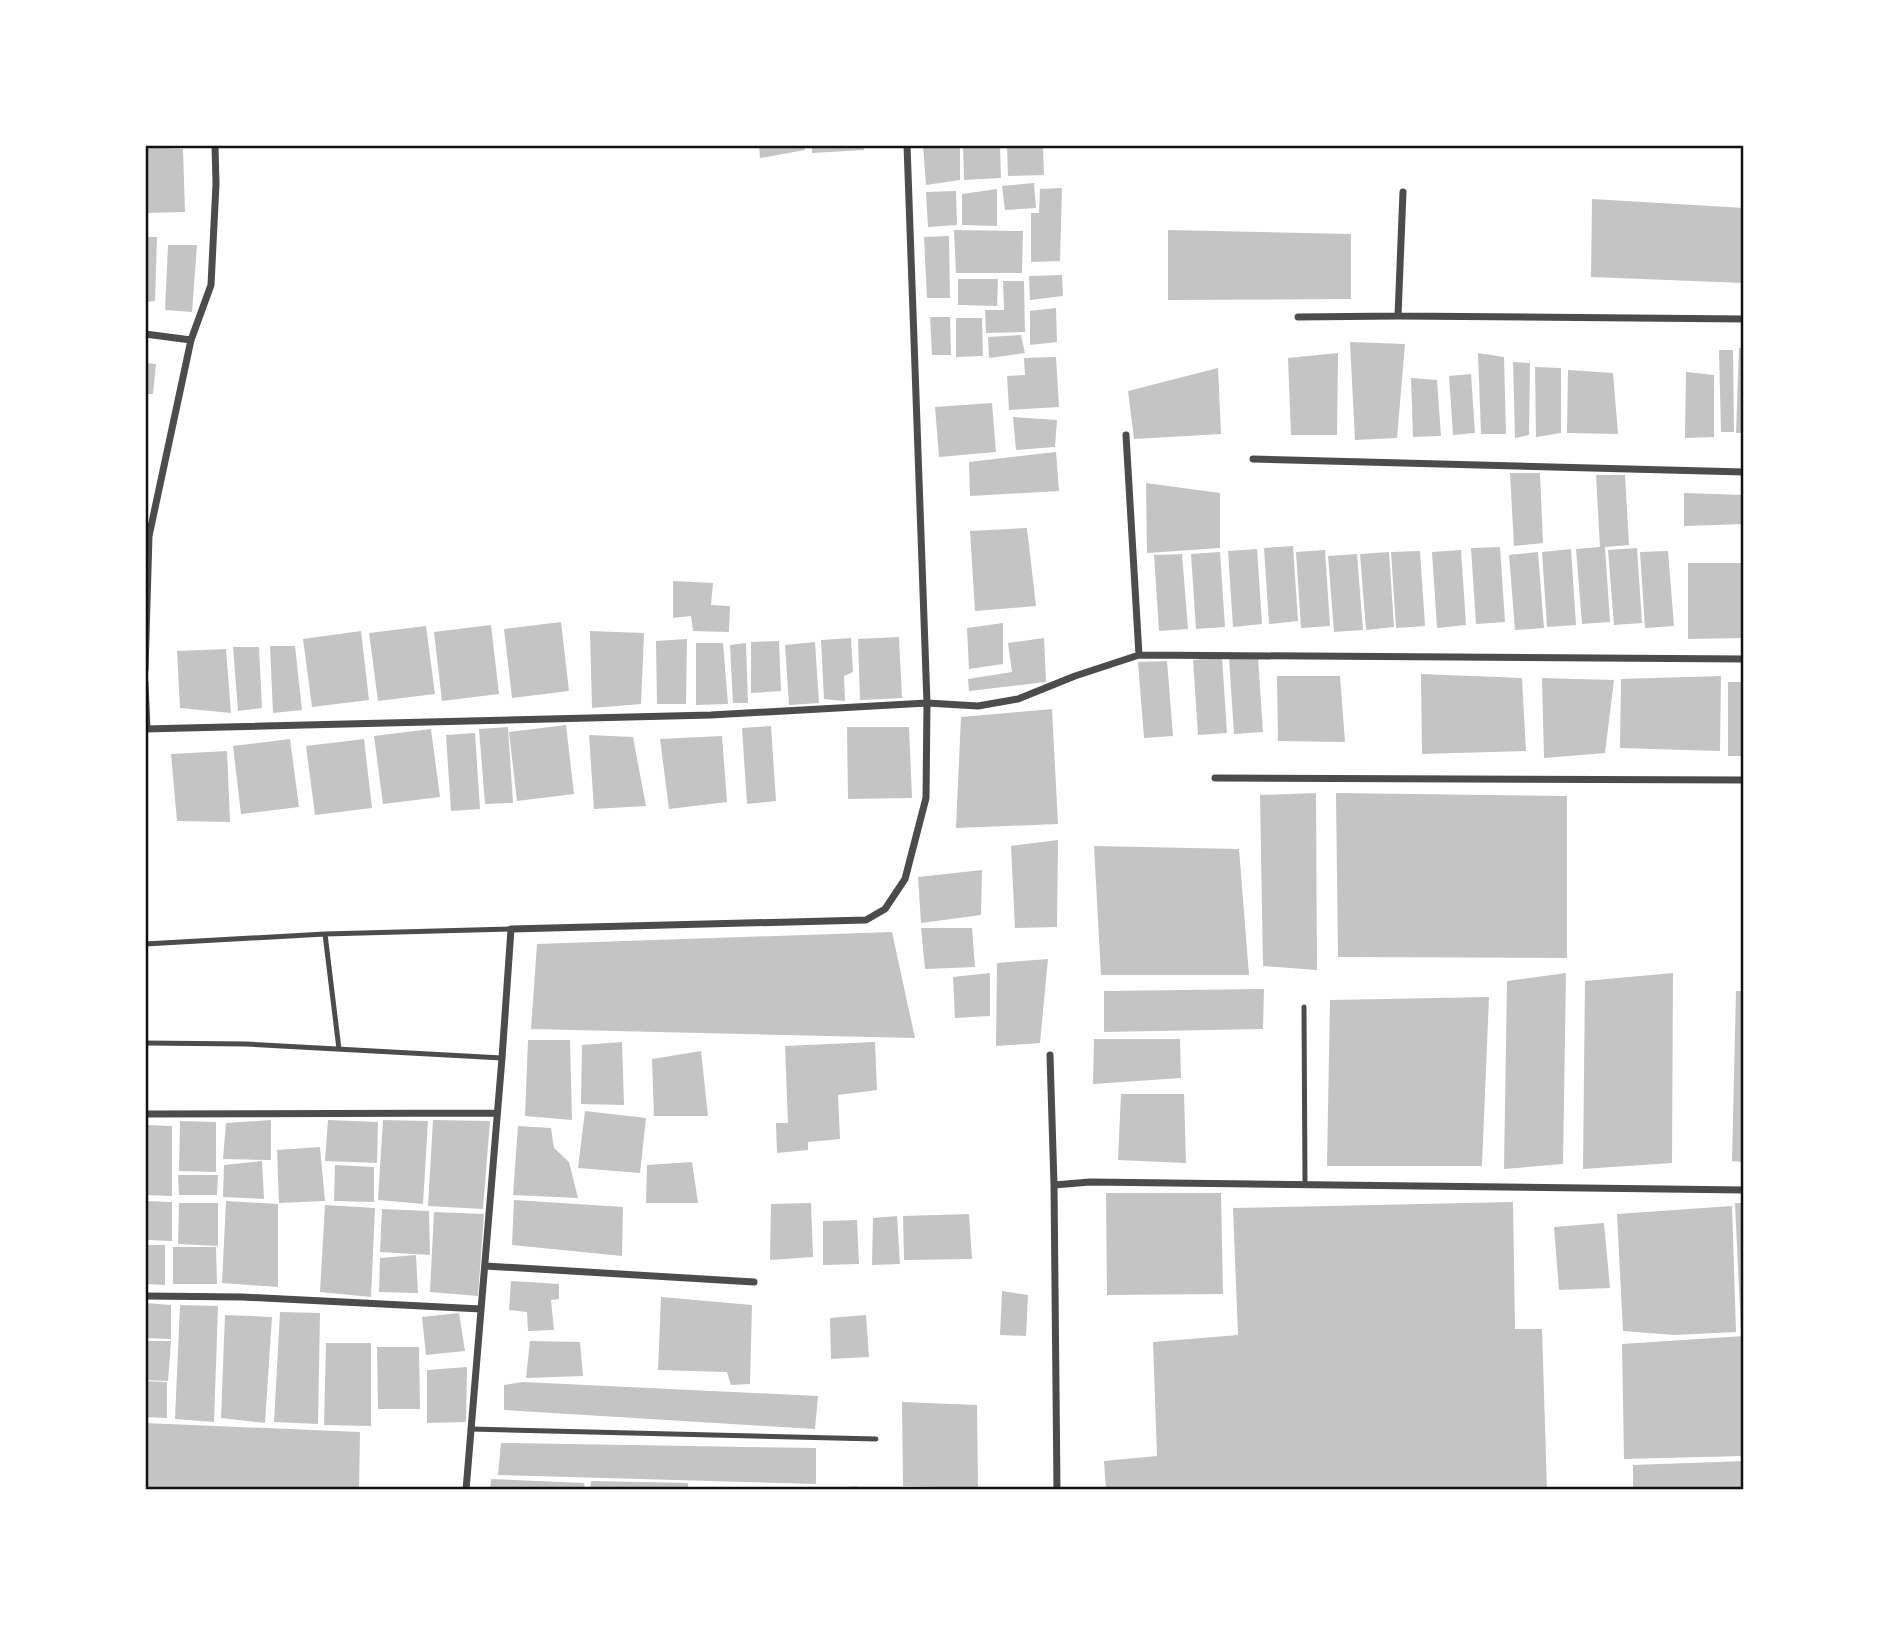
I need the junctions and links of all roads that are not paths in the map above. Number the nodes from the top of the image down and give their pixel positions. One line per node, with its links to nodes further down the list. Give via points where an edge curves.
1 (215, 145): 8 (street, via 211,285)
2 (907, 145): 17 (street)
3 (1403, 192): 4 (street)
4 (1398, 316): 5 (street); 6 (street)
5 (1298, 317)
6 (1744, 319)
7 (145, 334): 8 (street)
8 (191, 340): 12 (street)
9 (1126, 435): 13 (street)
10 (1253, 458): 11 (street)
11 (1744, 472)
12 (147, 536): 15 (street)
13 (1139, 655): 14 (street); 17 (street, via 1018,699 978,706)
14 (1744, 659)
15 (145, 670)
16 (145, 683): 18 (street)
17 (928, 703): 18 (street, via 711,715); 21 (street, via 926,797 905,878 885,909 866,920)
18 (146, 729)
19 (1216, 778): 20 (street)
20 (1744, 780)
21 (511, 929): 22 (lane); 28 (street)
22 (325, 934): 23 (lane); 26 (lane)
23 (145, 944)
24 (1304, 1006): 32 (lane)
25 (145, 1043): 26 (lane)
26 (339, 1049): 28 (lane)
27 (1050, 1055): 31 (street)
28 (502, 1058): 30 (street)
29 (145, 1114): 30 (street)
30 (497, 1114): 34 (street)
31 (1054, 1185): 32 (street); 41 (street)
32 (1305, 1185): 33 (street)
33 (1744, 1190)
34 (485, 1266): 35 (street); 37 (street)
35 (754, 1282)
36 (145, 1296): 37 (street)
37 (481, 1309): 38 (street)
38 (470, 1429): 39 (lane); 40 (street)
39 (876, 1439)
40 (466, 1490)
41 (1057, 1490)

